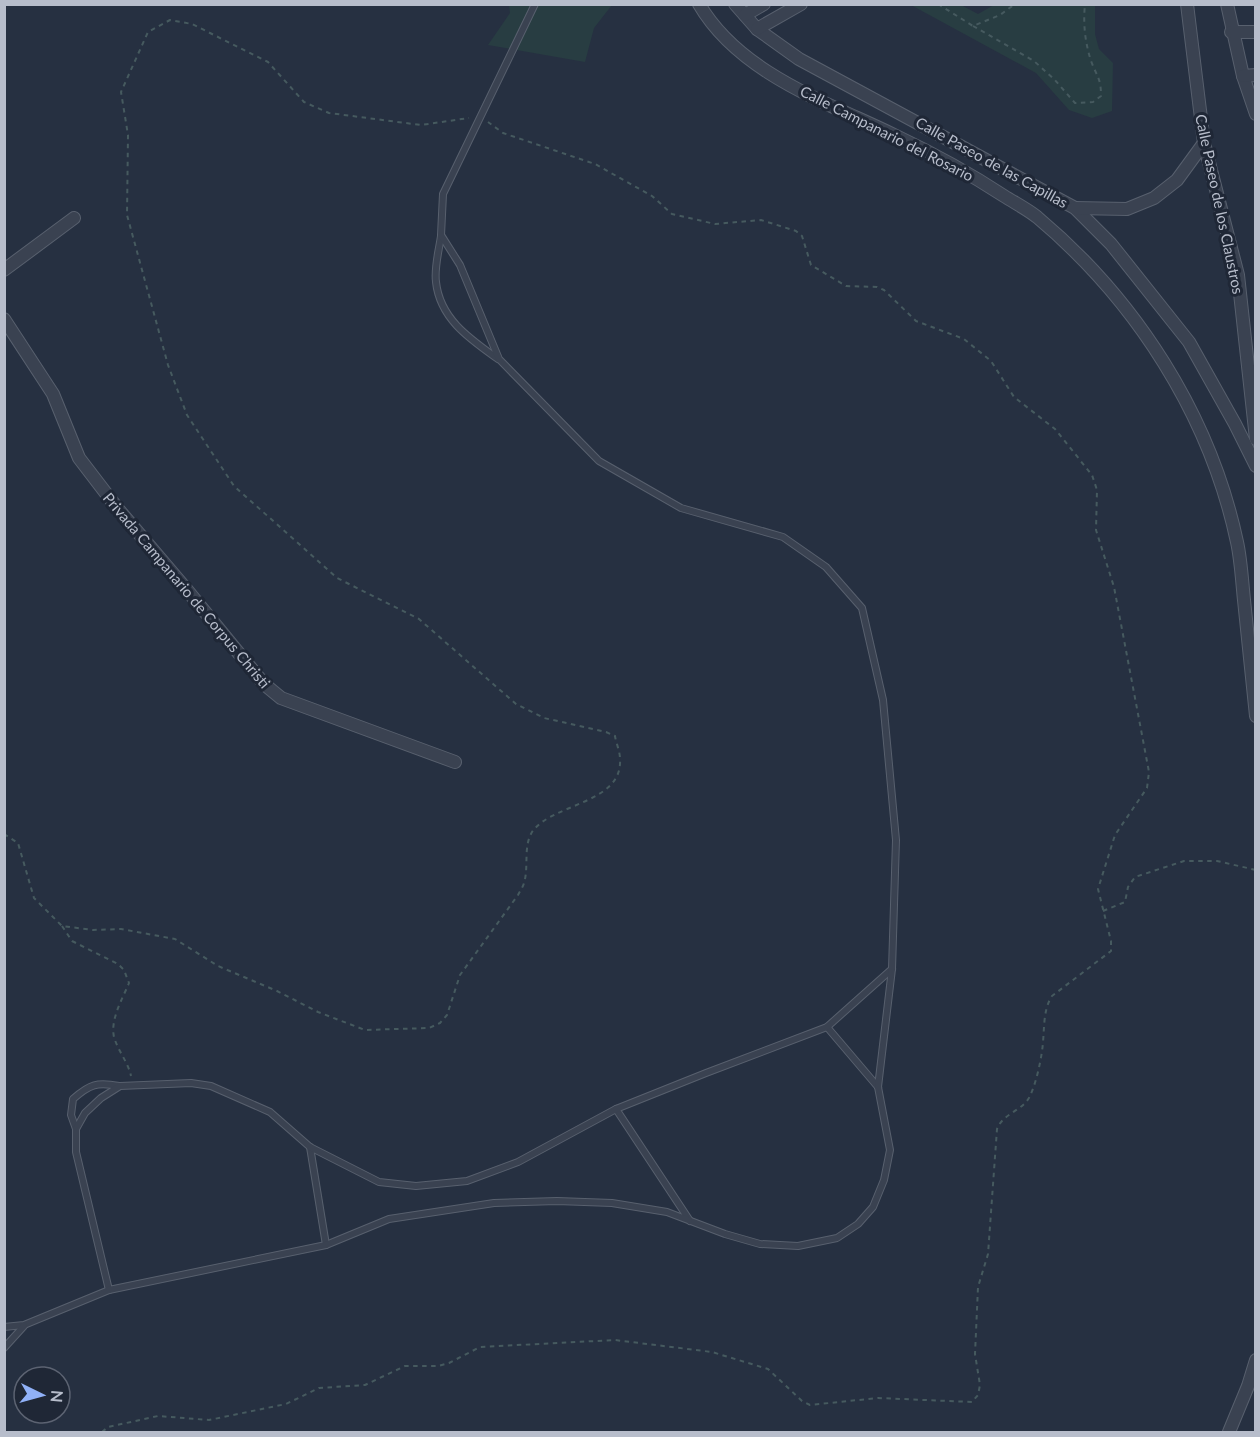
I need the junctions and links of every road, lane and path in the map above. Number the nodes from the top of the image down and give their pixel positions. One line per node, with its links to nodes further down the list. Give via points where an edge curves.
1 (535, 4): 18 (lane)
2 (699, 4): 28 (street, Calle Campanario del Rosario, via 729,41 776,78 922,148 1035,216 1084,262 1124,308 1163,359 1195,416 1221,478 1238,544)
3 (735, 4): 11 (street, Calle Paseo de las Capillas)
4 (764, 4): 11 (street)
5 (801, 4): 13 (street)
6 (938, 4): 12 (path)
7 (1016, 4): 12 (path)
8 (1085, 4): 12 (path, via 1083,27 1101,80 1101,96 1093,102 1075,103 1034,62)
9 (1187, 4): 19 (street, Calle Paseo de los Claustros)
10 (1227, 4): 14 (street)
11 (745, 15): 13 (street, Calle Paseo de las Capillas)
12 (973, 26)
13 (757, 29): 20 (street, Calle Paseo de las Capillas, via 799,59)
14 (1232, 32): 15 (street); 16 (street)
15 (1256, 32)
16 (1249, 75): 17 (street)
17 (1256, 114)
18 (480, 116): 22 (lane, via 443,194); 32 (path, via 503,133 595,164 652,196 672,214 715,224 761,220 796,231 802,236 810,265 846,286 884,290 916,321 964,339 991,361 1014,397 1054,429 1092,475 1097,490 1096,530 1114,587 1149,772 1147,788 1115,835 1098,889); 33 (path, via 421,125 328,113 304,102 268,62 192,24 170,20 148,32 121,92 128,135 128,215 168,365 187,416 234,486 337,578 419,619 516,704 544,718 615,736 620,760 617,775 604,792 544,820 531,833 525,882 460,975 447,1015 429,1028 365,1030 218,966 175,939 121,929)
19 (1204, 143): 20 (street, via 1177,180 1154,198 1127,209); 26 (street, Calle Paseo de los Claustros, via 1238,275)
20 (1075, 208): 27 (street, Calle Paseo de las Capillas, via 1111,244 1189,342)
21 (74, 218): 23 (street)
22 (441, 236): 25 (lane, via 460,265); 25 (lane, via 436,282 446,314)
23 (4, 270)
24 (4, 319): 29 (street, Privada Campanario de Corpus Christi, via 53,394 79,458 264,684 281,698)
25 (499, 359): 34 (lane, via 598,461 681,508 783,537 826,567 862,608 883,700 896,840)
26 (1256, 439)
27 (1256, 466)
28 (1256, 716)
29 (455, 762)
30 (4, 834): 33 (path, via 18,843 34,898)
31 (1256, 870): 32 (path, via 1217,861 1184,861 1135,877 1125,902)
32 (1103, 911): 49 (path, via 1111,951 1052,996 1047,1004 1042,1052 1030,1096 1004,1118 998,1129 988,1254 978,1287 975,1354 980,1386 972,1402 878,1398 810,1405 768,1369 712,1352 615,1340 480,1347 449,1363 405,1366 365,1385 319,1388 286,1404 209,1420 158,1416 108,1427)
33 (62, 926): 37 (path, via 72,941 124,970 129,982 114,1020 114,1036)
34 (892, 969): 35 (lane); 38 (lane)
35 (827, 1027): 38 (lane); 39 (lane)
36 (120, 1086): 37 (lane); 40 (lane, via 85,1113); 40 (lane, via 104,1083 87,1087 73,1100 71,1115)
37 (134, 1086): 41 (lane, via 211,1086 270,1112)
38 (878, 1087): 42 (lane, via 890,1150 873,1207 858,1224 837,1238 798,1246 760,1244)
39 (616, 1109): 41 (lane, via 518,1162 467,1181 416,1186 379,1182); 42 (lane)
40 (76, 1129): 44 (lane, via 76,1152)
41 (310, 1147): 43 (lane)
42 (690, 1221): 43 (lane, via 667,1212 612,1203 494,1203 389,1219)
43 (326, 1245): 44 (lane)
44 (109, 1290): 45 (lane)
45 (24, 1325): 46 (lane); 47 (lane)
46 (4, 1327)
47 (4, 1348)
48 (1256, 1360): 50 (street)
49 (102, 1432)
50 (1229, 1432)

